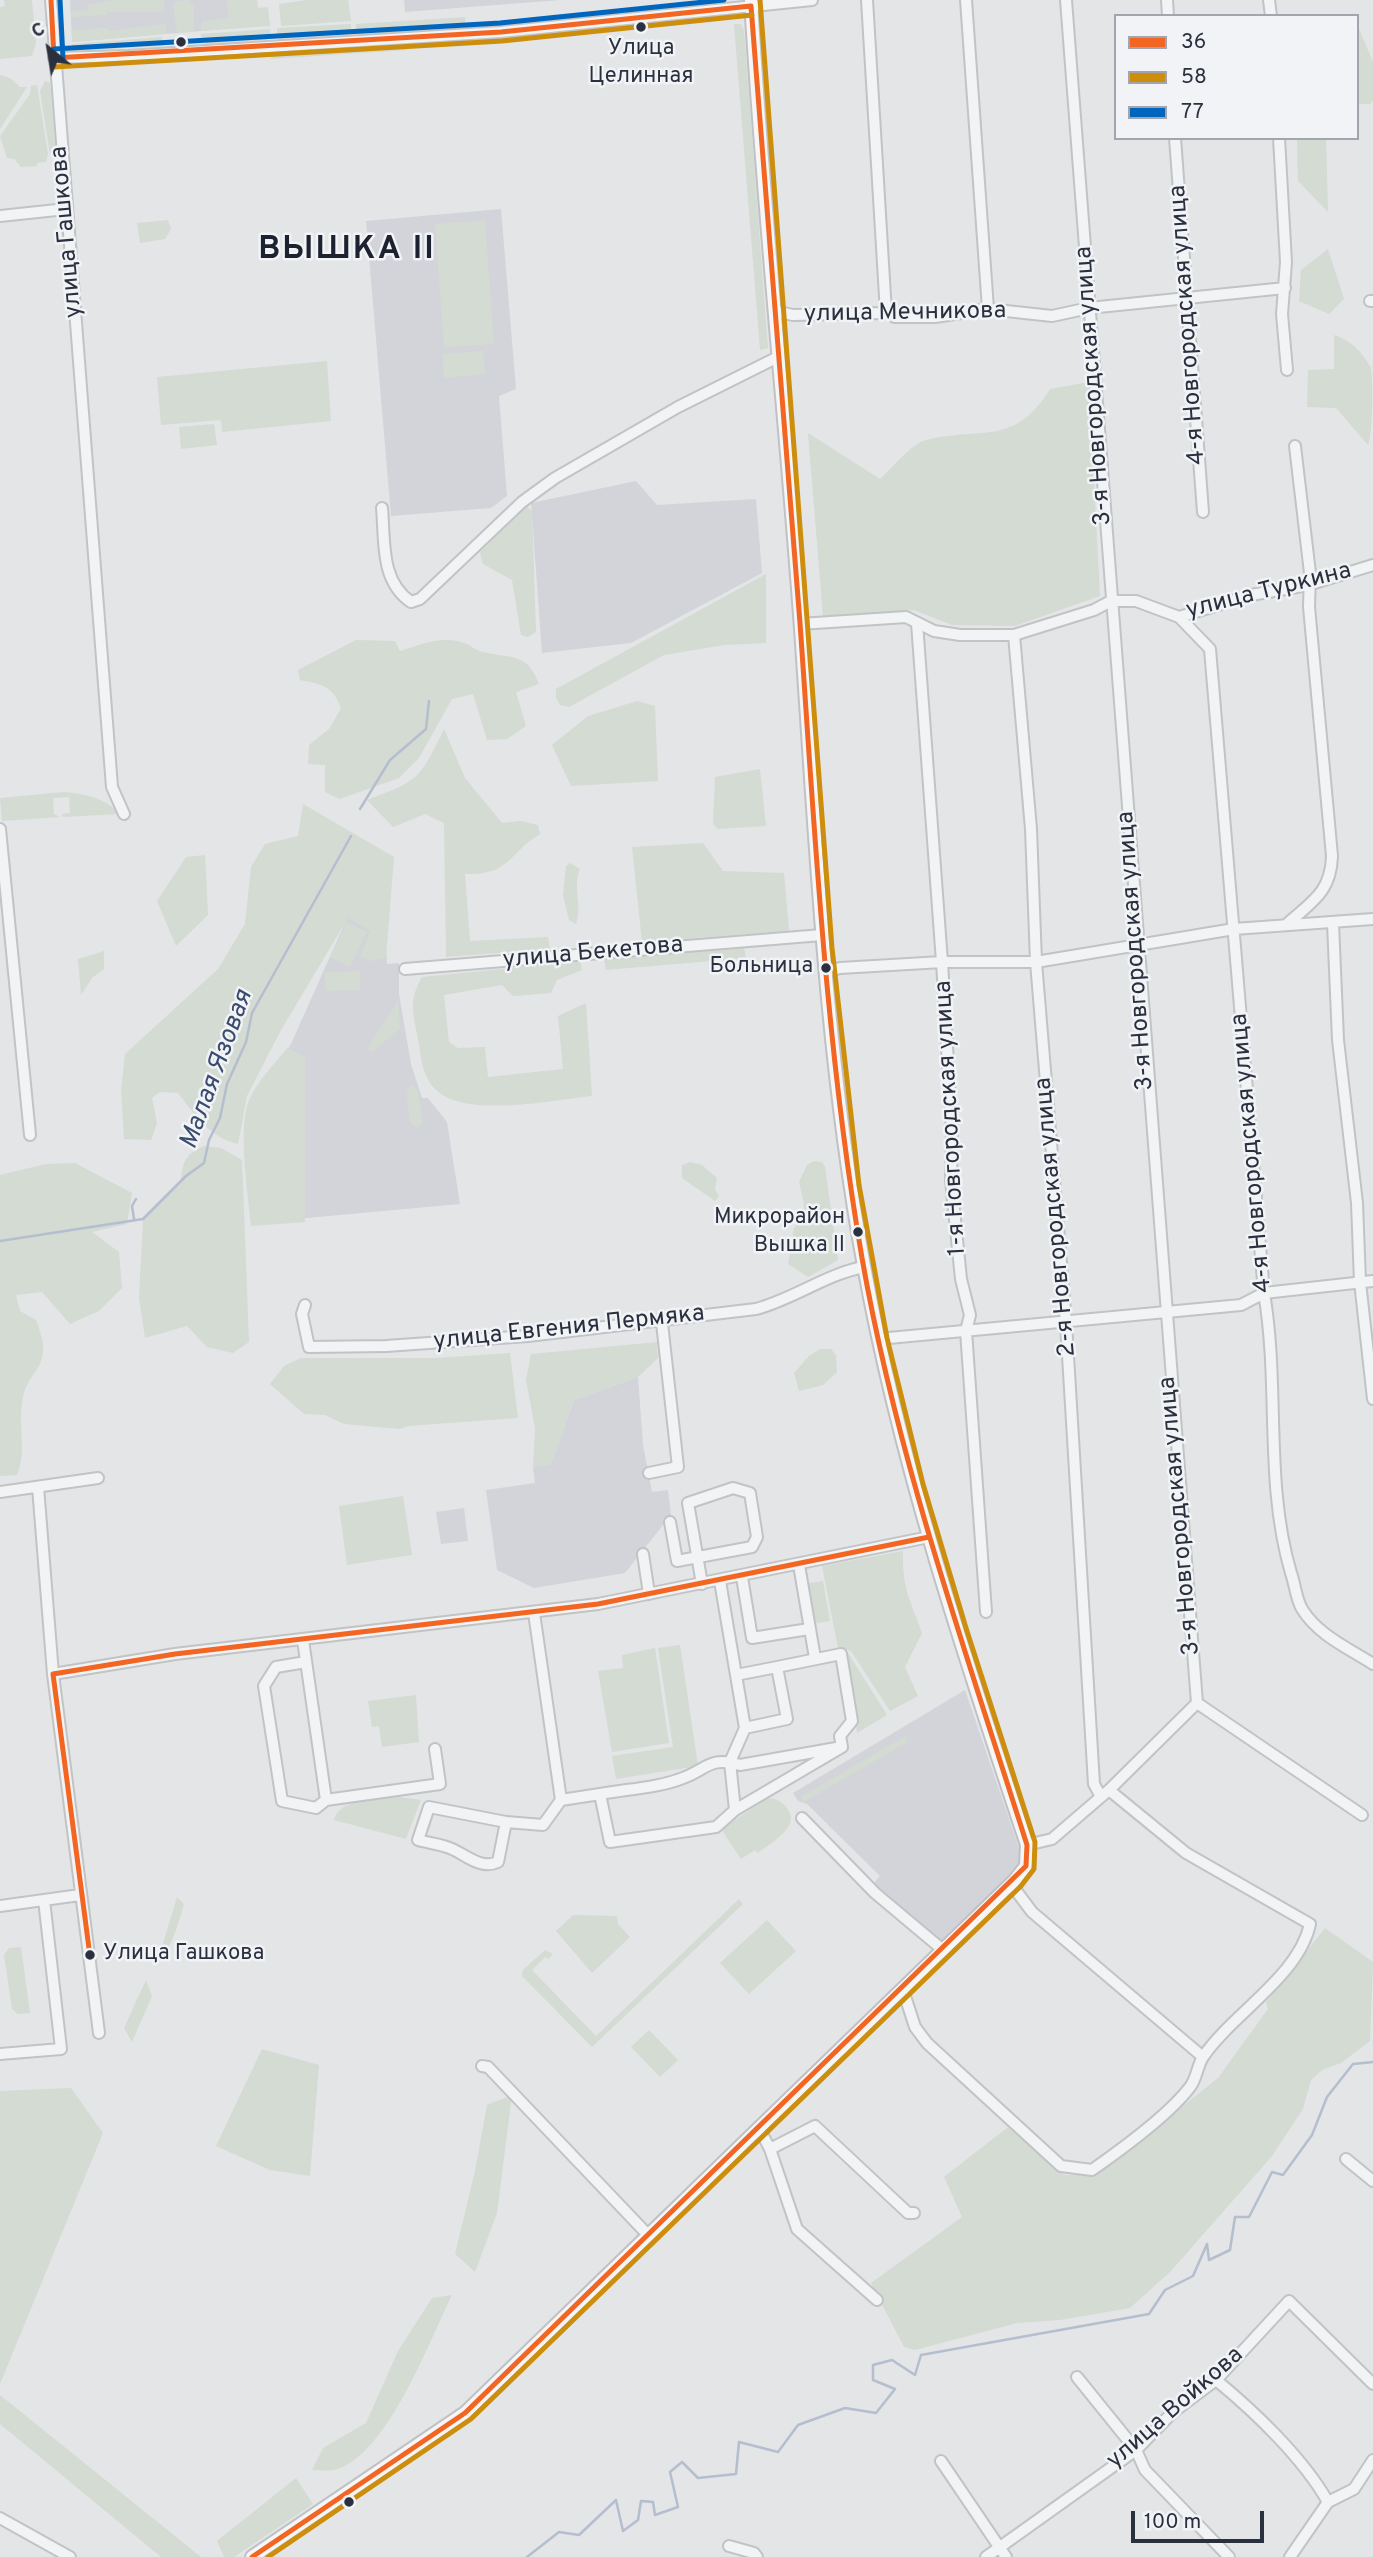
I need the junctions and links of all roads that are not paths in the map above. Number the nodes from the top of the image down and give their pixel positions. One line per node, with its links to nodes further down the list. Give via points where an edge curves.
1 (51, 0): 7 (street, улица Гашкова)
2 (812, 0): 6 (street)
3 (867, 0): 17 (street)
4 (966, 0): 15 (street)
5 (1066, 0): 14 (street, 3-я Новгородская улица)
6 (751, 3): 7 (street, via 501,32); 16 (main road)
7 (54, 58): 10 (street, улица Гашкова)
8 (1175, 140): 13 (street, 4-я Новгородская улица)
9 (1279, 140): 12 (street)
10 (66, 209): 11 (street); 30 (street, улица Гашкова, via 112,787)
11 (0, 216)
12 (1286, 288): 13 (street, улица Мечникова); 19 (street, via 1282,314)
13 (1185, 297): 14 (street, улица Мечникова); 22 (street, 4-я Новгородская улица)
14 (1089, 308): 15 (street, улица Мечникова, via 1052,316); 25 (street, 3-я Новгородская улица)
15 (988, 309): 17 (street, улица Мечникова, via 935,317)
16 (774, 311): 17 (street, улица Мечникова, via 805,316); 18 (main road)
17 (886, 313)
18 (778, 357): 21 (street, via 678,407 555,478 411,602 393,586 388,573); 27 (main road)
19 (1287, 370)
20 (1295, 446): 24 (street)
21 (382, 508)
22 (1203, 512)
23 (1373, 565): 24 (street, улица Туркина)
24 (1308, 585): 26 (street, улица Туркина, via 1251,595); 34 (street, via 1331,876 1323,892)
25 (1111, 601): 26 (street, улица Туркина, via 1136,601); 29 (street, улица Туркина); 37 (street, 3-я Новгородская улица)
26 (1179, 617): 35 (street, 4-я Новгородская улица, via 1210,649)
27 (800, 624): 28 (street, улица Туркина, via 906,617); 36 (main road)
28 (918, 624): 29 (street, улица Туркина, via 960,635); 38 (street, 1-я Новгородская улица)
29 (1014, 635): 39 (street, 2-я Новгородская улица, via 1031,829)
30 (124, 814)
31 (0, 829): 42 (street)
32 (1373, 919): 33 (street)
33 (1333, 923): 34 (street); 45 (street, via 1338,1040 1357,1203)
34 (1286, 925): 35 (street)
35 (1234, 929): 37 (street); 46 (street, 4-я Новгородская улица)
36 (822, 935): 40 (street, улица Бекетова); 41 (main road)
37 (1137, 947): 39 (street); 48 (street, 3-я Новгородская улица)
38 (942, 962): 39 (street); 41 (street); 51 (street, 1-я Новгородская улица, via 951,1180 961,1279 970,1315)
39 (1036, 962): 50 (street, 2-я Новгородская улица)
40 (405, 969)
41 (825, 972): 43 (main road)
42 (30, 1135)
43 (864, 1267): 49 (street, улица Евгения Пермяка, via 846,1270 766,1307); 52 (main road)
44 (1373, 1281): 45 (street)
45 (1360, 1282): 46 (street); 53 (street)
46 (1264, 1293): 48 (street, via 1241,1305); 73 (street, 4-я Новгородская улица, via 1271,1334 1273,1458 1282,1541 1302,1608 1322,1632)
47 (305, 1305): 49 (street, улица Евгения Пермяка, via 302,1314 309,1347 386,1346)
48 (1165, 1314): 50 (street); 77 (street, 3-я Новгородская улица)
49 (662, 1322): 54 (street, via 678,1467)
50 (1066, 1323): 51 (street); 82 (street, 2-я Новгородская улица, via 1094,1784)
51 (966, 1331): 52 (street); 67 (street, 1-я Новгородская улица)
52 (878, 1339): 59 (main road)
53 (1373, 1399)
54 (649, 1473)
55 (97, 1478): 56 (street)
56 (38, 1487): 57 (street); 75 (street)
57 (0, 1492)
58 (670, 1522): 61 (street, via 677,1561)
59 (929, 1537): 62 (street); 90 (main road)
60 (643, 1554): 66 (street)
61 (698, 1558): 61 (street, via 688,1503 733,1488 750,1493 756,1542 752,1547); 65 (street)
62 (799, 1565): 63 (street); 69 (street)
63 (742, 1577): 64 (street); 69 (street, via 752,1638)
64 (720, 1581): 65 (street); 76 (street)
65 (702, 1584): 66 (street)
66 (649, 1594): 68 (street)
67 (986, 1612)
68 (534, 1613): 70 (street); 85 (street)
69 (809, 1629): 71 (street)
70 (303, 1640): 72 (street); 75 (street)
71 (815, 1658): 74 (street); 79 (street, via 841,1654 852,1721 840,1736)
72 (306, 1662): 84 (street); 84 (street, via 276,1667 264,1686 282,1801 316,1808)
73 (1373, 1664)
74 (777, 1667): 76 (street); 78 (street, via 787,1719)
75 (53, 1674): 92 (street)
76 (736, 1675): 78 (street)
77 (1197, 1703): 82 (street); 87 (street)
78 (745, 1728): 81 (street)
79 (842, 1747): 81 (street, via 768,1762); 86 (street)
80 (435, 1749): 84 (street, via 440,1784)
81 (730, 1762): 83 (street, via 705,1764 684,1778); 86 (street)
82 (1105, 1793): 90 (street, via 1052,1839); 99 (street, via 1186,1853 1310,1924 1308,1937 1284,1970)
83 (600, 1794): 85 (street); 86 (street, via 610,1842 716,1827)
84 (326, 1800)
85 (561, 1800): 89 (street, via 543,1825)
86 (735, 1810)
87 (1362, 1815)
88 (802, 1818): 95 (street, via 875,1893)
89 (506, 1822): 89 (street, via 429,1807 418,1840 492,1865 498,1862)
90 (1027, 1845): 91 (main road, via 1026,1866)
91 (1011, 1884): 95 (main road); 99 (street, via 1032,1912)
92 (80, 1895): 93 (street); 97 (street)
93 (44, 1900): 94 (street); 98 (street, via 61,2049)
94 (0, 1906)
95 (943, 1951): 96 (main road)
96 (903, 1990): 99 (street, via 915,2027 956,2071 1061,2166 1092,2170 1132,2142 1191,2086); 101 (main road)
97 (99, 2033)
98 (0, 2054)
99 (1203, 2057)
100 (482, 2066): 106 (street, via 488,2067)
101 (760, 2130): 102 (street); 106 (main road)
102 (770, 2148): 105 (street, via 815,2126 908,2213); 107 (street, via 797,2229)
103 (1346, 2159): 104 (street)
104 (1373, 2181)
105 (914, 2213)
106 (649, 2236): 119 (main road, via 465,2413)
107 (877, 2300)
108 (1077, 2376): 111 (street)
109 (1216, 2380): 110 (street, улица Войкова, via 1289,2301); 111 (street, улица Войкова, via 1172,2413); 114 (street, via 1276,2438)
110 (1373, 2384)
111 (1136, 2450): 117 (street, улица Войкова); 123 (street, via 1145,2470)
112 (1373, 2460): 114 (street, via 1354,2488)
113 (941, 2461): 117 (street)
114 (1328, 2502): 124 (street)
115 (0, 2518): 118 (street)
116 (729, 2546): 120 (street)
117 (999, 2547): 121 (street, улица Войкова); 122 (street)
118 (70, 2557)
119 (253, 2557)
120 (757, 2557)
121 (986, 2557)
122 (1006, 2557)
123 (1229, 2557)
124 (1290, 2557)

